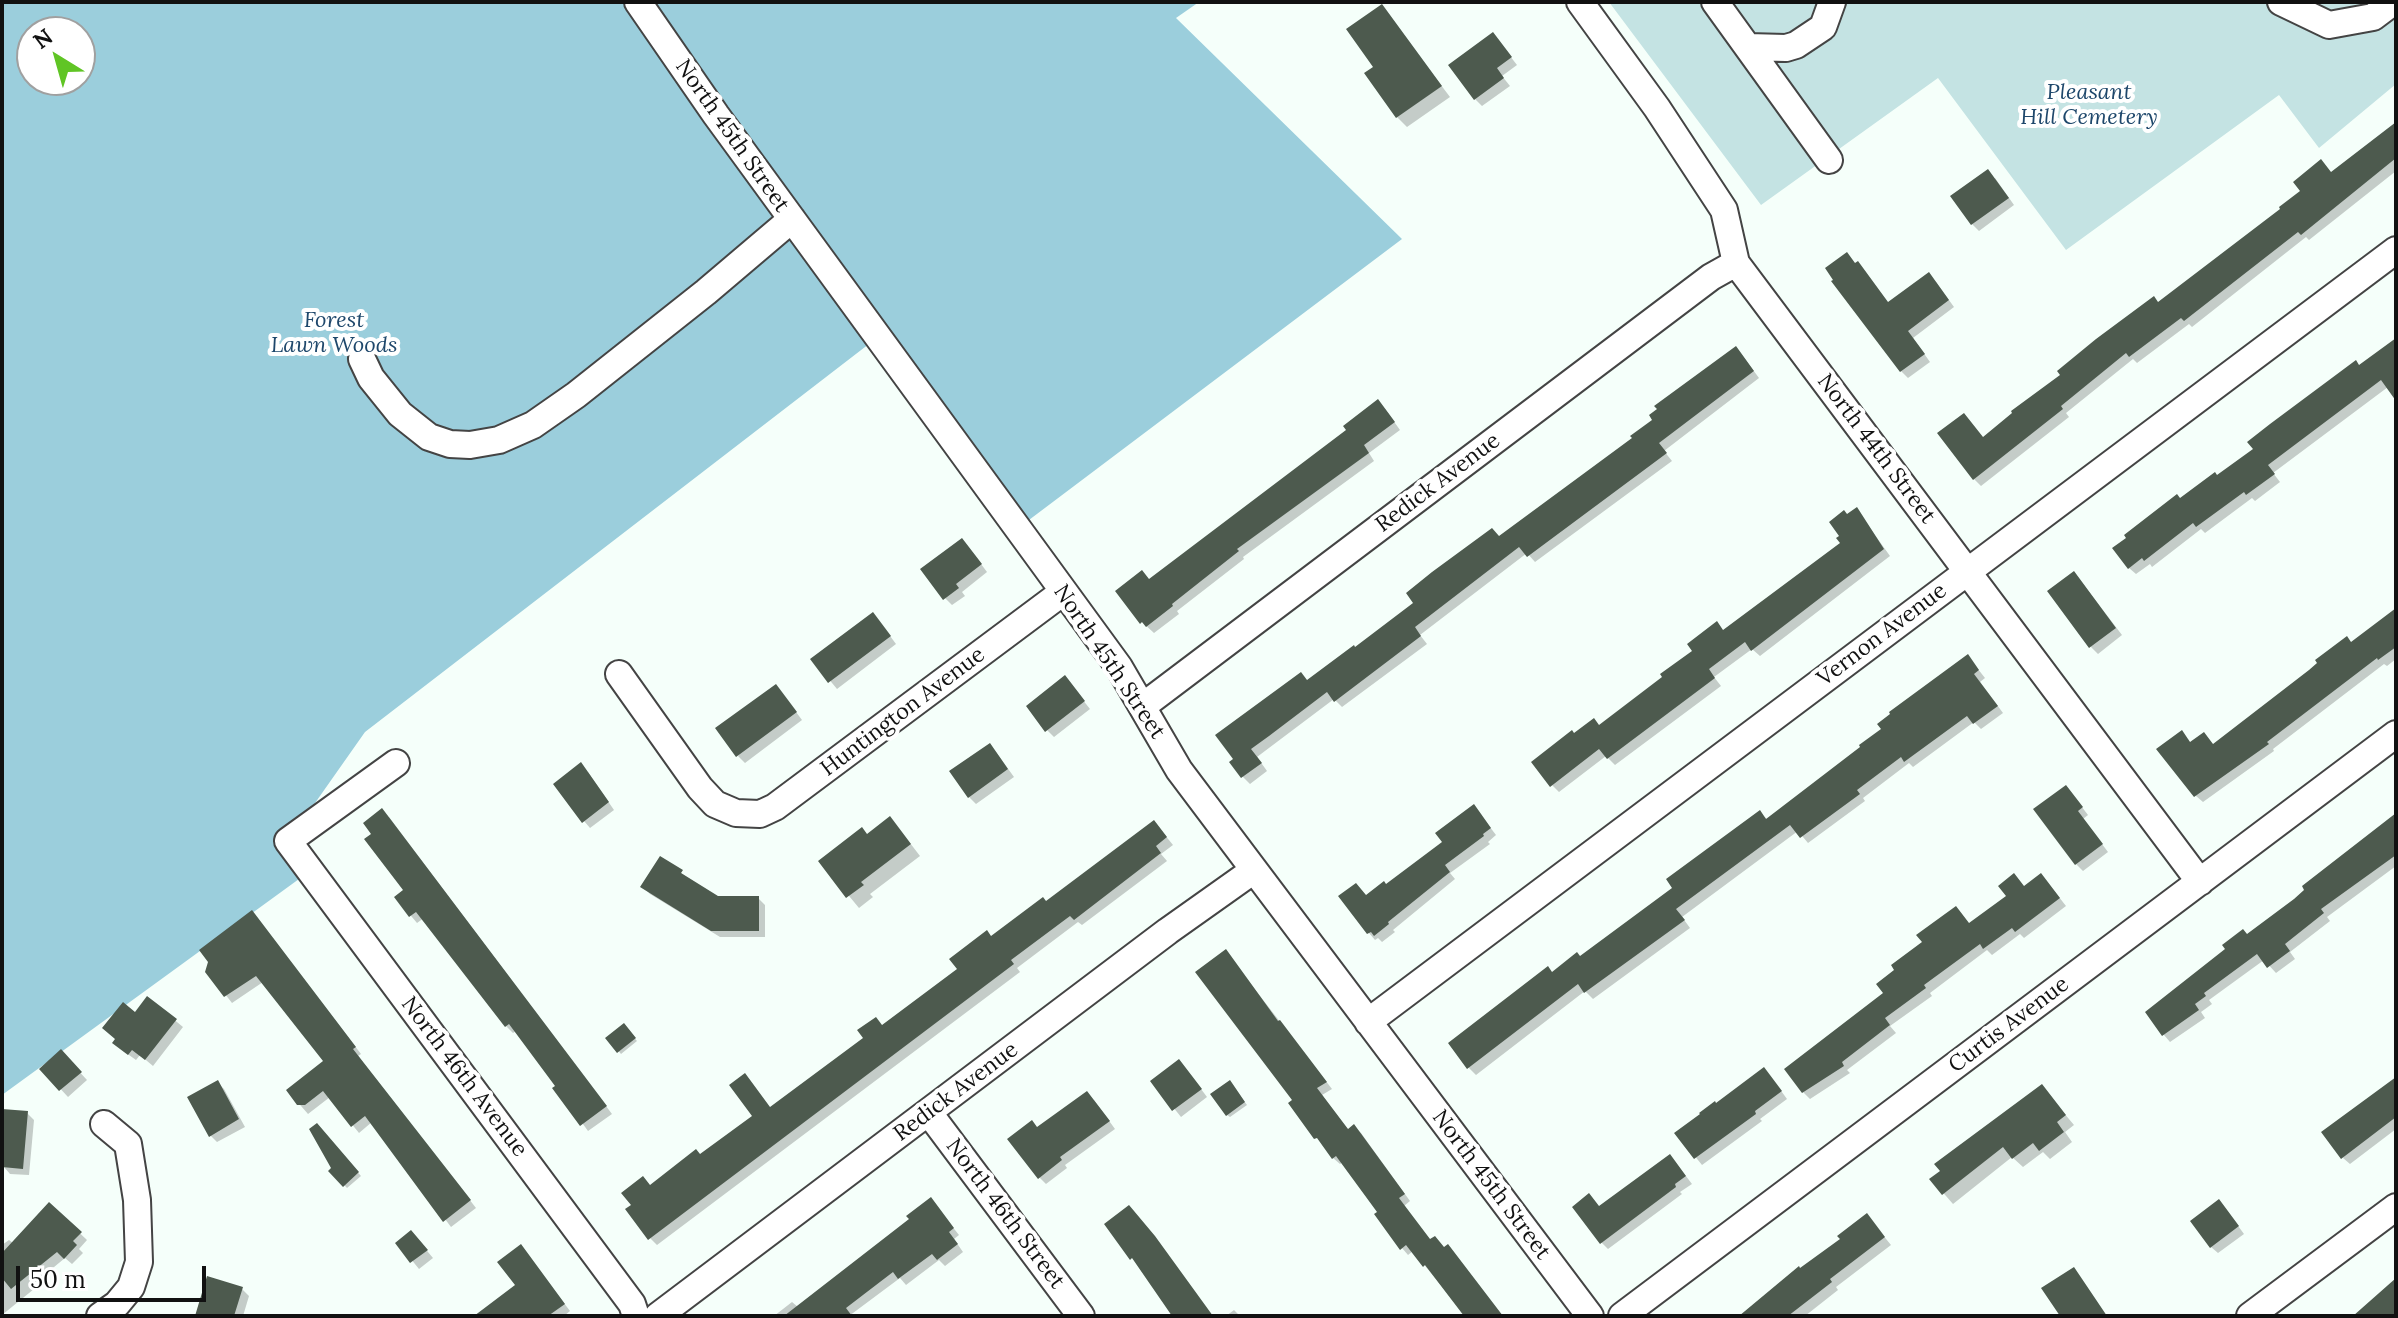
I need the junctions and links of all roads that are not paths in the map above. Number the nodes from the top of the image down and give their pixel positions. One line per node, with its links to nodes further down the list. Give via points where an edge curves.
1 (638, 2): 9 (street, North 45th Street)
2 (1580, 2): 11 (street, North 44th Street, via 1724,210)
3 (1715, 2): 7 (street)
4 (1832, 2): 7 (street, via 1823,27 1796,45)
5 (2281, 2): 6 (street, via 2329,25 2373,17)
6 (2393, 2)
7 (1748, 47): 8 (street)
8 (1829, 160)
9 (792, 219): 12 (street, via 576,395 533,425 499,440 470,445 429,437 400,414); 14 (street, North 45th Street)
10 (2396, 250): 13 (street, Vernon Avenue)
11 (1736, 263): 13 (street, North 44th Street); 16 (street, Redick Avenue)
12 (362, 359)
13 (1967, 571): 20 (street, North 44th Street); 21 (street, Vernon Avenue)
14 (1063, 592): 15 (street, Huntington Avenue, via 760,814 736,813 715,804); 16 (street, North 45th Street)
15 (619, 674)
16 (1143, 706): 19 (street, North 45th Street, via 1179,770)
17 (2396, 734): 20 (street, Curtis Avenue)
18 (396, 763): 26 (street, North 46th Avenue, via 288,841)
19 (1254, 870): 21 (street, North 45th Street); 22 (street, Redick Avenue)
20 (2200, 882): 30 (street, Curtis Avenue)
21 (1368, 1022): 29 (street, North 45th Street)
22 (929, 1113): 27 (street, Redick Avenue); 28 (street, North 46th Street)
23 (104, 1124): 25 (street, via 128,1144 139,1262 131,1287)
24 (2396, 1207): 31 (street)
25 (100, 1316)
26 (636, 1316)
27 (658, 1316)
28 (1081, 1316)
29 (1590, 1316)
30 (1622, 1316)
31 (2250, 1316)

